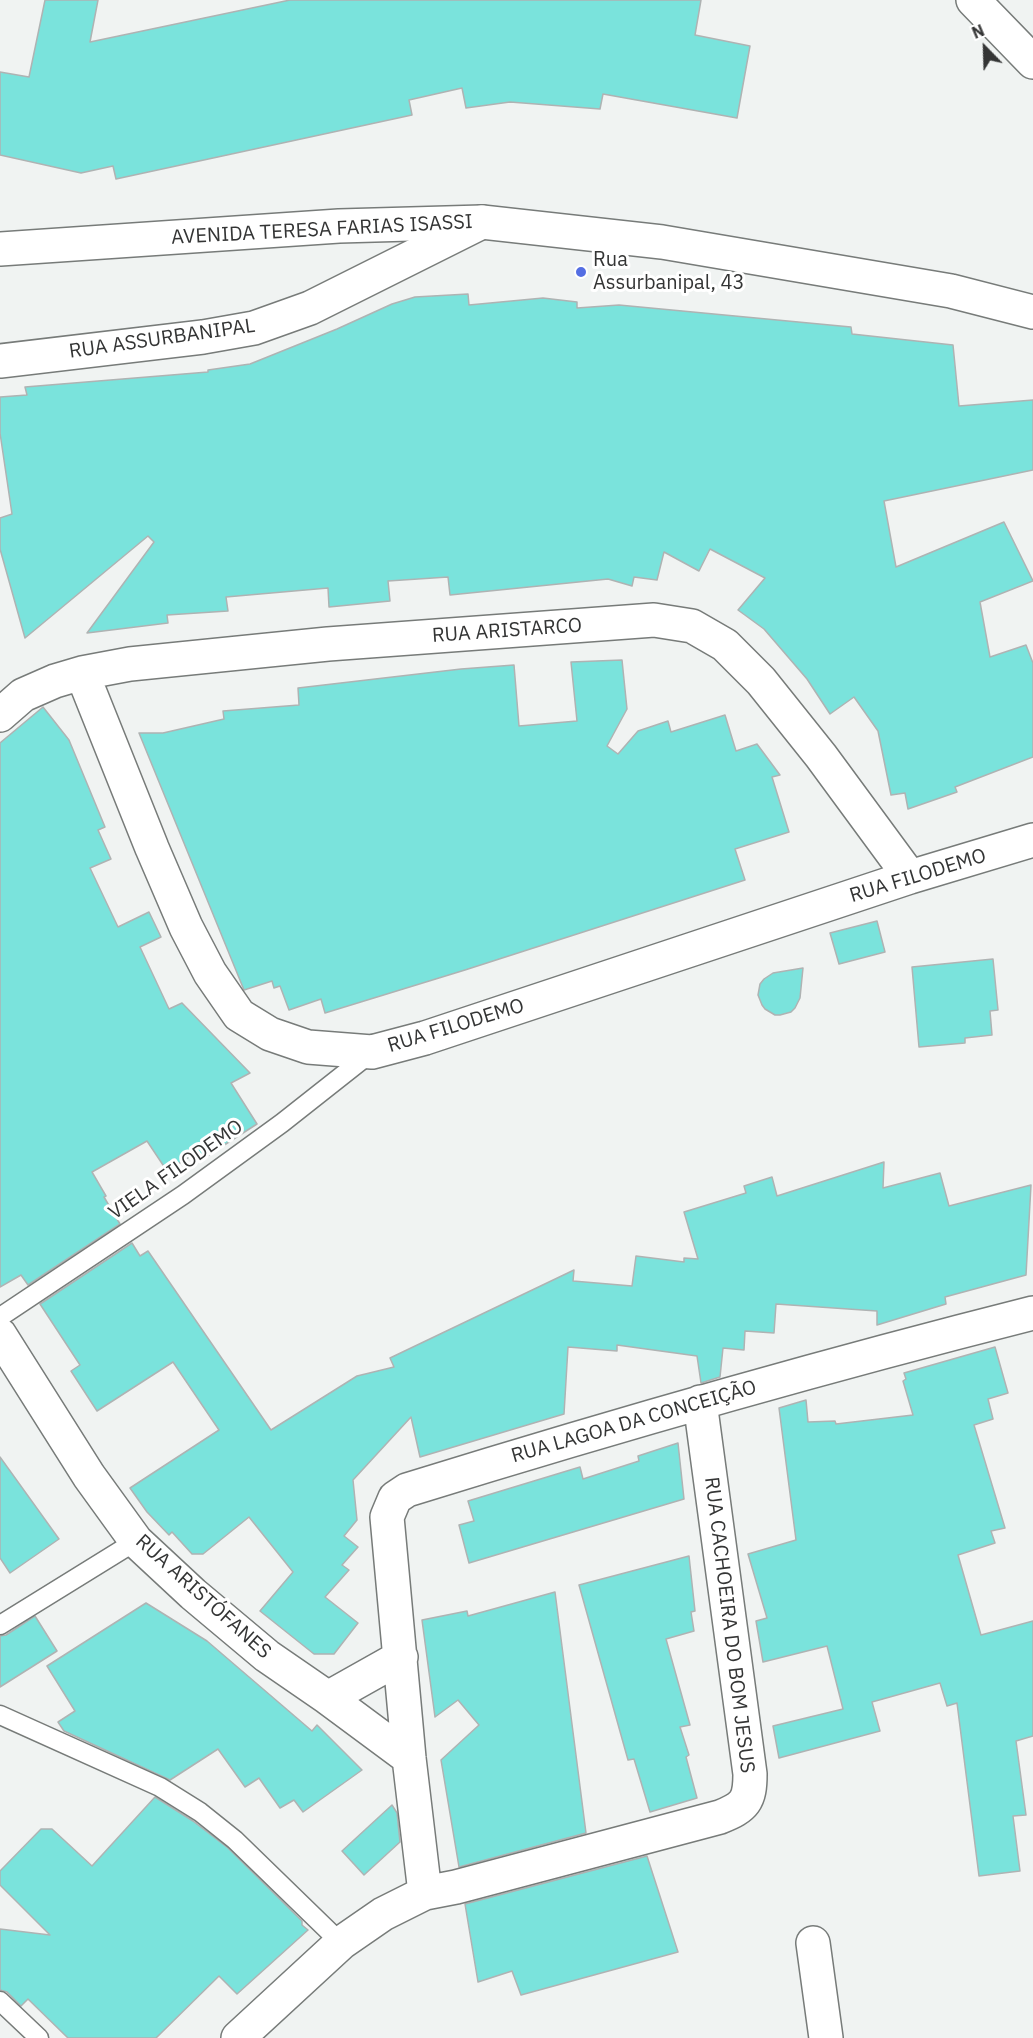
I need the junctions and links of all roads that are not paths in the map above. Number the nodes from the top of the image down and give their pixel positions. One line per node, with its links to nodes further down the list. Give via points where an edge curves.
1 (973, 0): 2 (street)
2 (1033, 62)
3 (482, 222): 4 (street, AVENIDA TERESA FARIAS ISASSI, via 339,226); 5 (street, AVENIDA TERESA FARIAS ISASSI, via 662,242 951,291); 6 (street, RUA ASSURBANIPAL, via 310,308 254,328)
4 (0, 249)
5 (1033, 312)
6 (0, 361)
7 (82, 673): 8 (street, RUA ARISTARCO, via 23,695); 10 (street, RUA ARISTARCO, via 130,664 363,642 654,620 692,626 725,645 761,681); 11 (street, RUA FILODEMO, via 186,927 239,1016 270,1034 308,1047)
8 (0, 716)
9 (1033, 840): 10 (street, RUA FILODEMO)
10 (910, 877): 11 (street, RUA FILODEMO, via 425,1038)
11 (372, 1052): 13 (lane, VIELA FILODEMO, via 183,1195)
12 (1033, 1313): 15 (street, RUA LAGOA DA CONCEIÇÃO)
13 (0, 1317)
14 (0, 1335): 16 (street, RUA ARISTÓFANES, via 89,1476)
15 (700, 1402): 18 (street, RUA LAGOA DA CONCEIÇÃO, via 407,1490 395,1498 387,1516); 22 (street, RUA CACHOEIRA DO BOM JESUS, via 750,1774 745,1803 720,1817)
16 (136, 1541): 17 (lane); 19 (street, RUA ARISTÓFANES, via 267,1656)
17 (0, 1625)
18 (401, 1657): 19 (street); 21 (street, RUA LAGOA DA CONCEIÇÃO)
19 (328, 1698): 21 (street, RUA ARISTÓFANES)
20 (0, 1715): 23 (lane, via 160,1787 200,1812 235,1840)
21 (409, 1758): 22 (street, RUA LAGOA DA CONCEIÇÃO)
22 (425, 1893): 23 (street, via 383,1914)
23 (341, 1943): 27 (street)
24 (813, 1943): 28 (street)
25 (0, 2001): 26 (lane)
26 (39, 2038)
27 (238, 2038)
28 (826, 2038)

